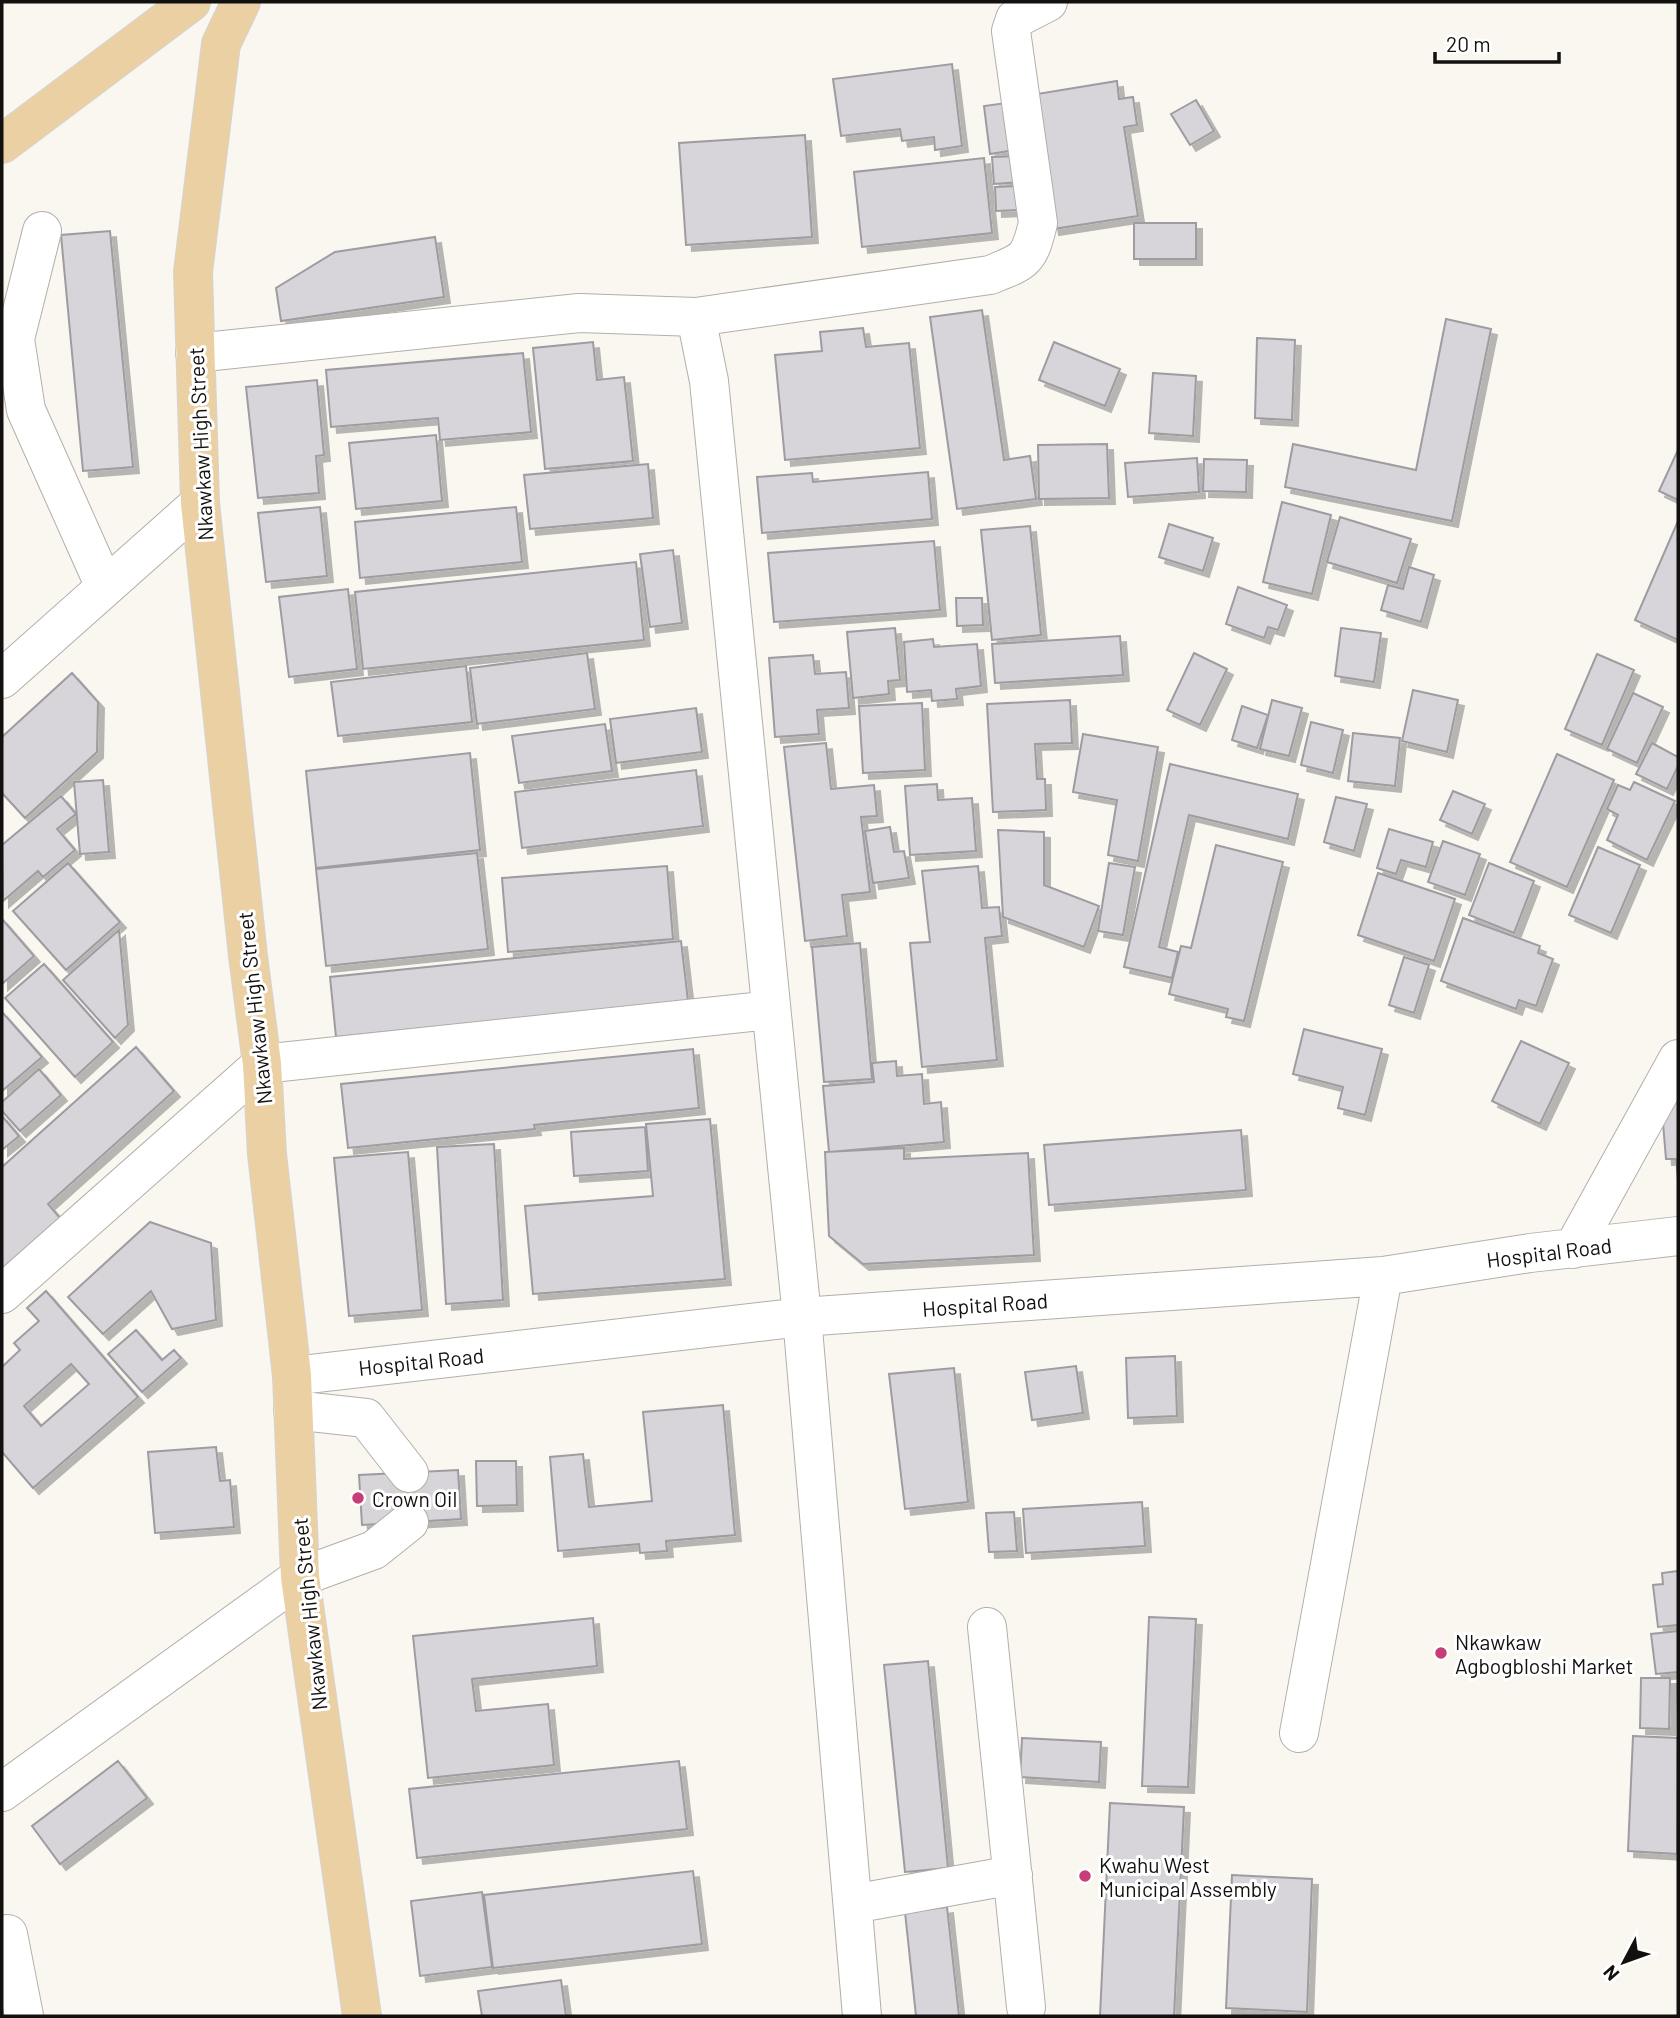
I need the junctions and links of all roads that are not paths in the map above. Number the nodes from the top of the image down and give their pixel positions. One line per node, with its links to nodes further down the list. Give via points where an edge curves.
1 (191, 2): 4 (main road)
2 (241, 2): 7 (main road, Nkawkaw High Street, via 221,44 212,112 193,272)
3 (1048, 2): 6 (street, via 1015,19 1011,31 1038,223 1032,249 1020,263 990,275)
4 (2, 144)
5 (42, 230): 9 (street, via 15,339 26,410)
6 (696, 317): 7 (street, via 579,313); 11 (street, via 709,381)
7 (195, 353): 8 (main road, Nkawkaw High Street)
8 (200, 503): 9 (street); 13 (main road, Nkawkaw High Street)
9 (105, 587): 10 (street)
10 (2, 679)
11 (771, 1010): 13 (street); 18 (street)
12 (1678, 1059): 15 (street)
13 (262, 1063): 17 (street); 19 (main road, Nkawkaw High Street)
14 (1678, 1236): 15 (street, Hospital Road)
15 (1573, 1249): 16 (street, Hospital Road)
16 (1383, 1276): 18 (street, Hospital Road); 24 (street)
17 (2, 1294)
18 (802, 1317): 19 (street, Hospital Road); 27 (street)
19 (292, 1393): 20 (street, via 366,1418); 22 (main road, Nkawkaw High Street)
20 (409, 1473)
21 (409, 1522): 22 (street, via 374,1550)
22 (300, 1577): 25 (street); 31 (main road, Nkawkaw High Street)
23 (987, 1626): 26 (street)
24 (1299, 1733)
25 (2, 1792)
26 (1013, 1875): 27 (street); 29 (street)
27 (853, 1903): 32 (street)
28 (8, 1934): 30 (street)
29 (1026, 2007)
30 (24, 2016)
31 (362, 2016)
32 (862, 2016)

